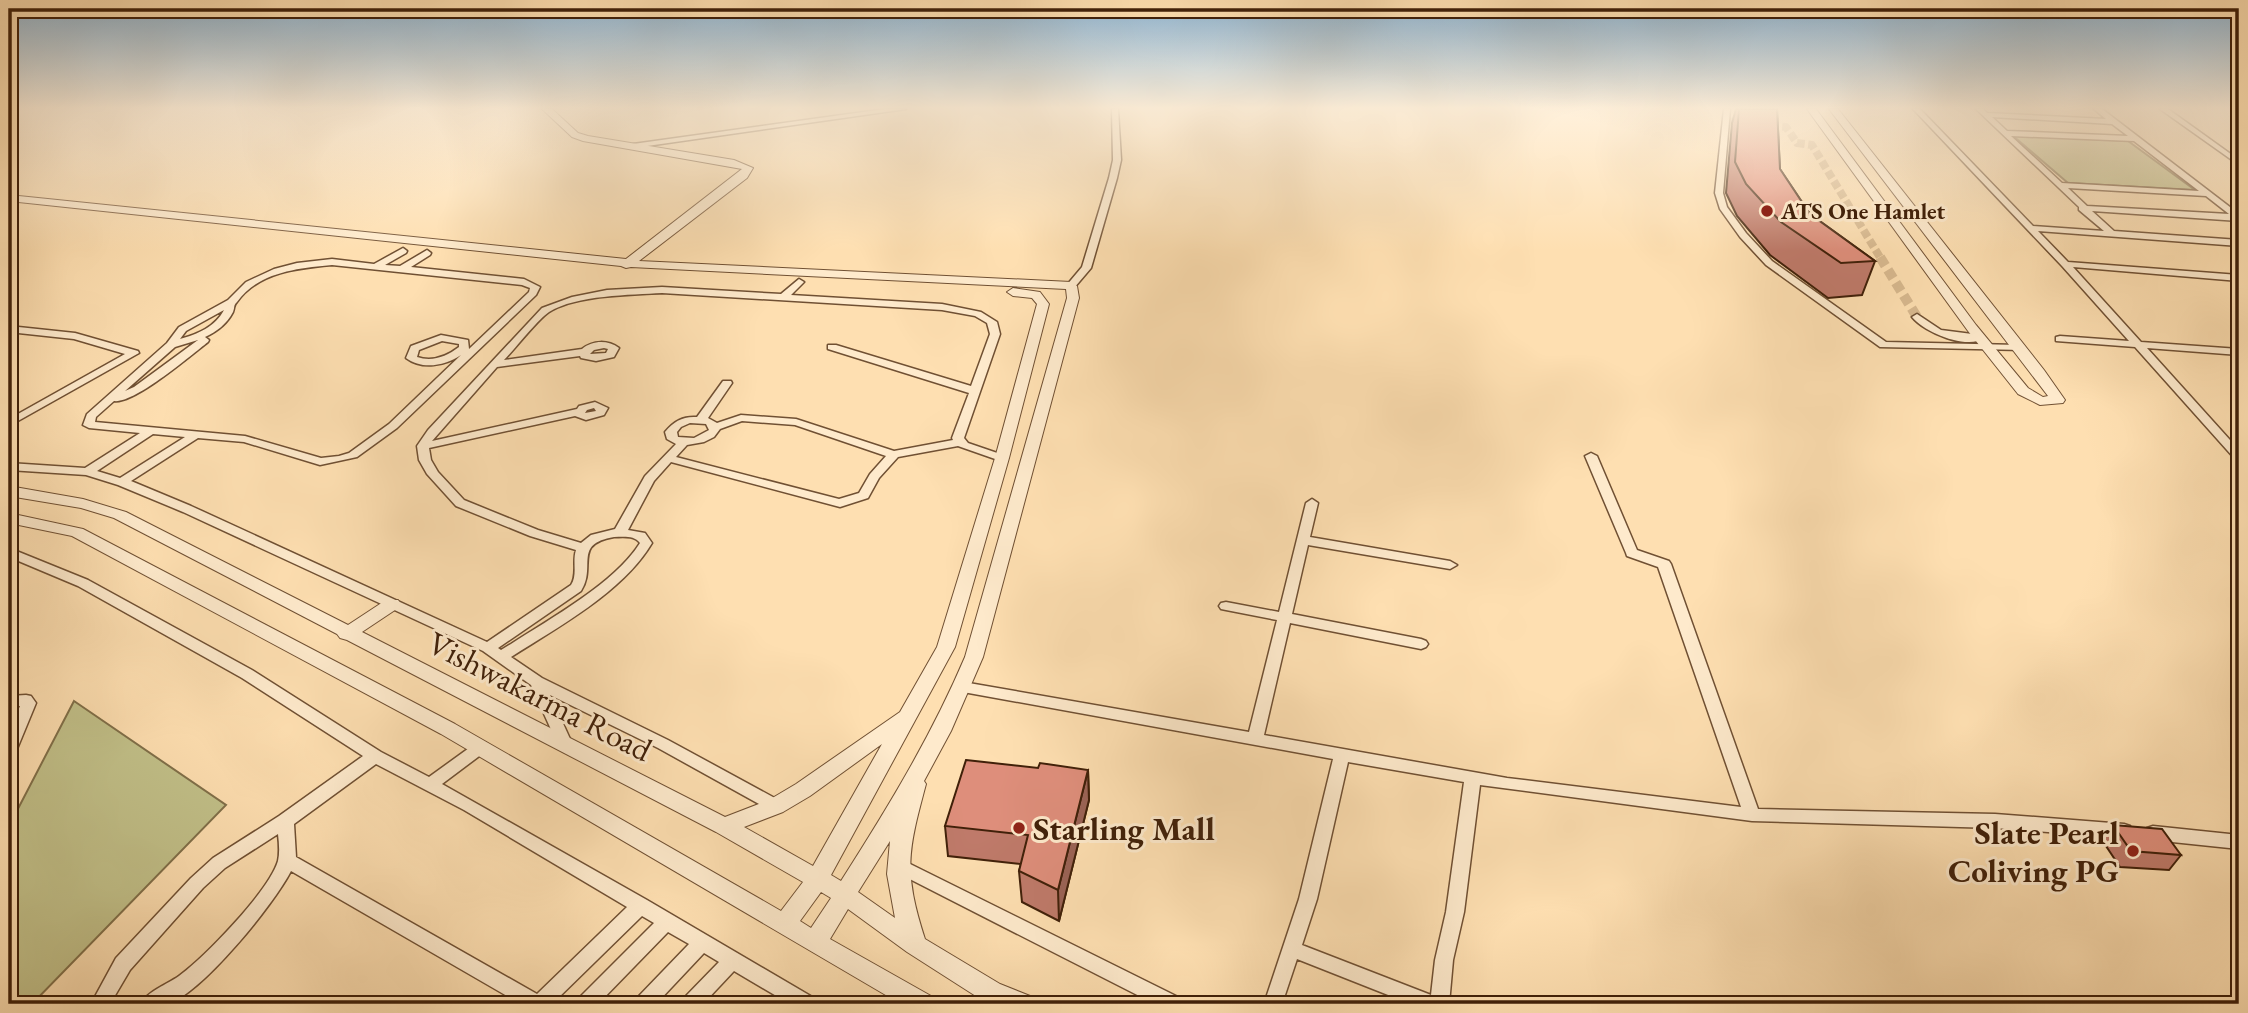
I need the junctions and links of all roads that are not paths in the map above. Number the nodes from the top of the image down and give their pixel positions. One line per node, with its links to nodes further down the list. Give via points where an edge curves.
1 (694, 156): 20 (street, via 734,163 748,168 748,173)
2 (1117, 156): 27 (street, via 1086,268)
3 (1722, 156): 36 (street, via 1719,192 1723,206 1753,249 1814,296 1884,345)
4 (1846, 156): 36 (street)
5 (1870, 156): 39 (street)
6 (1962, 156): 15 (street)
7 (2029, 156): 9 (street)
8 (2159, 156): 10 (street)
9 (2058, 185): 10 (street); 13 (street)
10 (2208, 194): 14 (street)
11 (9, 198): 20 (street)
12 (9, 207): 18 (street)
13 (2082, 208): 14 (street); 16 (street)
14 (2239, 218)
15 (2031, 228): 16 (street); 21 (street)
16 (2112, 234): 17 (street)
17 (2239, 243)
18 (403, 251): 19 (street); 22 (street)
19 (427, 253): 20 (street); 23 (street)
20 (630, 262): 26 (street); 27 (street)
21 (2065, 264): 24 (street); 37 (street)
22 (375, 268): 23 (street); 30 (street, via 332,262 297,266 249,284)
23 (401, 270): 29 (street, via 532,284 535,287)
24 (2239, 278)
25 (472, 281): 29 (street, via 523,288)
26 (799, 282): 28 (street); 62 (street, via 1026,293 1041,298)
27 (1071, 286): 82 (street, via 1073,298)
28 (785, 296): 45 (street, via 662,290 575,299 545,310); 47 (street, via 942,307 988,318 995,334)
29 (527, 298): 35 (street)
30 (231, 302): 40 (street, via 189,323); 40 (street, via 225,320 214,329)
31 (1917, 317): 36 (street, via 1939,334)
32 (9, 329): 51 (street, via 75,336 134,353)
33 (2060, 339): 37 (street)
34 (204, 341): 48 (street, via 138,389)
35 (482, 341): 38 (street); 44 (street)
36 (1983, 343): 39 (street); 39 (street, via 2023,391 2040,401 2058,400)
37 (2134, 343): 43 (street); 60 (street)
38 (465, 344): 44 (street); 44 (street, via 460,339 442,338 420,344 410,355 419,362)
39 (2016, 344)
40 (171, 345): 48 (street)
41 (832, 347): 47 (street)
42 (585, 352): 45 (street)
43 (2239, 352)
44 (455, 359): 54 (street, via 393,426 341,459 320,461 244,439)
45 (493, 365): 57 (street)
46 (727, 383): 50 (street)
47 (975, 391): 55 (street)
48 (102, 407): 53 (street, via 91,416 89,425)
49 (579, 412): 57 (street)
50 (701, 420): 52 (street); 56 (street, via 683,422 673,429 671,436)
51 (9, 423)
52 (715, 427): 56 (street, via 705,438); 58 (street, via 741,418 796,422)
53 (153, 429): 54 (street); 64 (street)
54 (197, 434): 65 (street)
55 (959, 442): 58 (street); 62 (street)
56 (682, 443): 61 (street)
57 (423, 446): 71 (street, via 433,474 460,503)
58 (894, 454): 61 (street, via 864,495 840,503)
59 (1591, 456): 96 (street, via 1632,553 1664,564)
60 (2239, 457)
61 (668, 458): 69 (street, via 649,479)
62 (1002, 458): 84 (street, via 946,647)
63 (9, 467): 64 (street)
64 (88, 472): 65 (street)
65 (122, 482): 74 (street)
66 (9, 491): 77 (street, Vishwakarma Road, via 120,515)
67 (1312, 503): 70 (street)
68 (9, 518): 87 (street, via 77,532)
69 (620, 532): 71 (street); 80 (street, via 641,536 646,543 636,559 587,600)
70 (1303, 540): 73 (street); 76 (street)
71 (584, 548): 79 (street, via 580,558 583,574 576,588)
72 (9, 552): 90 (street, via 83,583 247,674)
73 (1450, 565)
74 (392, 604): 77 (street); 79 (street)
75 (1226, 606): 76 (street)
76 (1284, 619): 78 (street); 85 (street)
77 (346, 634): 86 (street, Vishwakarma Road)
78 (1421, 644)
79 (488, 648): 80 (street)
80 (502, 656): 81 (street)
81 (537, 682): 86 (street); 95 (street)
82 (963, 687): 85 (street); 91 (street)
83 (9, 701): 88 (street, via 26,700 29,704)
84 (909, 714): 95 (street); 102 (street)
85 (1255, 739): 89 (street)
86 (563, 741): 98 (street, Vishwakarma Road)
87 (481, 747): 94 (street); 106 (street)
88 (9, 749)
89 (1342, 755): 93 (street); 110 (street)
90 (375, 756): 92 (street); 94 (street)
91 (921, 764): 101 (street); 103 (street)
92 (347, 775): 97 (street)
93 (1473, 777): 96 (street); 124 (street)
94 (431, 784): 104 (street)
95 (776, 806): 98 (street)
96 (1752, 815): 99 (street, via 1995,821)
97 (285, 821): 100 (street); 112 (street, via 219,863 197,883 123,964)
98 (724, 826): 102 (street, Vishwakarma Road)
99 (2239, 842)
100 (287, 860): 113 (street, via 254,910 198,972); 114 (street)
101 (898, 865): 109 (street, via 902,904); 121 (street)
102 (818, 878): 103 (street, Vishwakarma Road); 106 (street)
103 (844, 894): 107 (street); 109 (street, Vishwakarma Road)
104 (641, 905): 105 (street); 114 (street)
105 (667, 921): 108 (street); 115 (street)
106 (784, 925): 107 (street)
107 (816, 942): 119 (street)
108 (702, 943): 111 (street); 116 (street)
109 (915, 945): 120 (street, Vishwakarma Road, via 991,992)
110 (1292, 949): 122 (street); 123 (street)
111 (732, 961): 117 (street); 118 (street)
112 (100, 1004)
113 (150, 1004)
114 (539, 1004)
115 (586, 1004)
116 (644, 1004)
117 (691, 1004)
118 (807, 1004)
119 (922, 1004)
120 (1021, 1004)
121 (1173, 1004)
122 (1273, 1004)
123 (1432, 1004)
124 (1440, 1004)

